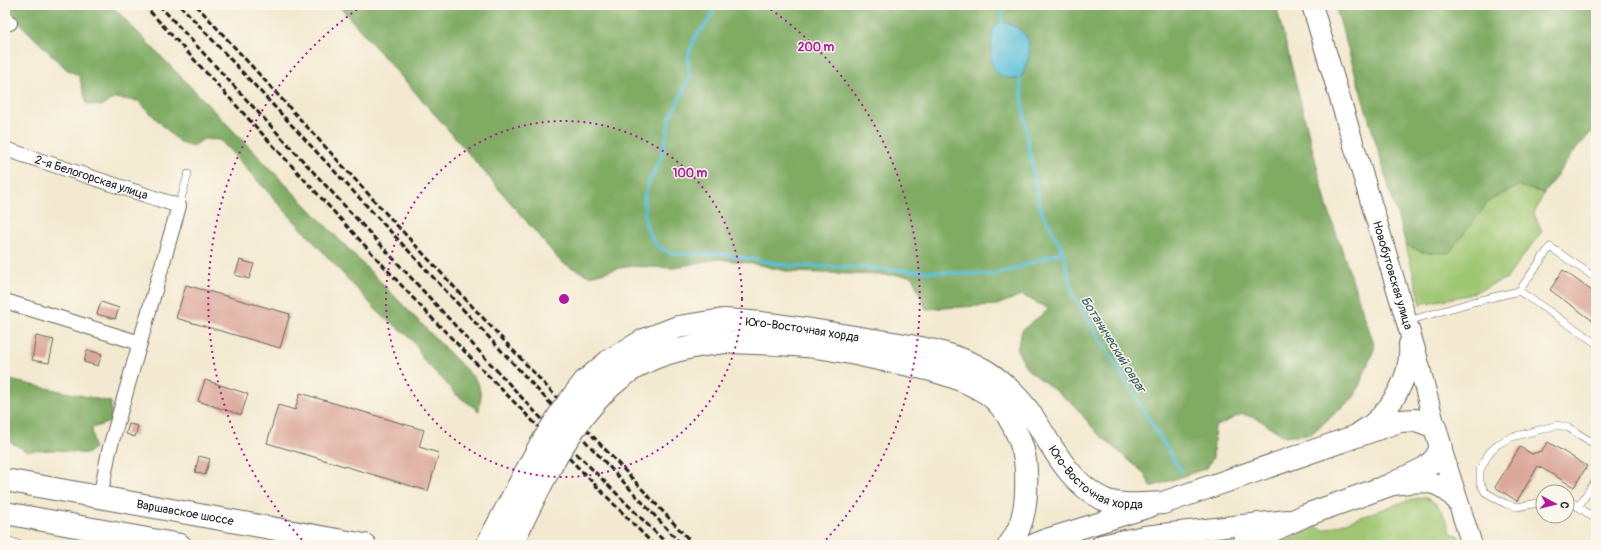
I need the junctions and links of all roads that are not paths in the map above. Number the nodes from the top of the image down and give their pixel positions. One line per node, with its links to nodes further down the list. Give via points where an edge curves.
1 (1312, 5): 8 (street, Новобутовская улица)
2 (5, 148): 4 (street, 2-я Белогорская улица)
3 (188, 174): 4 (lane)
4 (179, 206): 9 (street)
5 (1596, 278): 6 (lane, via 1550,246)
6 (1519, 291): 8 (lane); 10 (lane)
7 (5, 301): 9 (street)
8 (1407, 322): 11 (street, Новобутовская улица); 12 (street, via 1410,350 1404,378 1397,392 1390,405 1370,427)
9 (140, 343): 18 (street, via 109,451)
10 (1596, 343)
11 (1435, 427): 12 (main road, Юго-Восточная хорда, via 1424,422 1408,420); 14 (main road, Новобутовская улица)
12 (1346, 439): 20 (main road, Юго-Восточная хорда)
13 (1596, 445): 21 (lane, via 1569,428 1558,425 1512,436 1498,444 1489,453 1480,470 1480,482 1485,492 1506,504 1518,506)
14 (1441, 448): 17 (main road, via 1435,459 1425,468); 19 (street, Новобутовская улица)
15 (5, 480): 18 (main road, Варшавское шоссе)
16 (1596, 480): 23 (lane)
17 (1390, 485): 19 (street, via 1428,482 1439,485); 25 (main road)
18 (100, 498): 31 (main road, Варшавское шоссе)
19 (1456, 500): 39 (street, Новобутовская улица)
20 (1163, 503): 27 (street); 32 (main road, Юго-Восточная хорда, bridge, via 1131,505 1104,499 1081,484 1063,465 1012,391 987,372 960,358 928,349 790,326 723,320 678,327 644,340 610,360 584,382 563,409 538,449)
21 (1535, 503)
22 (1575, 505): 23 (lane)
23 (1578, 507): 26 (lane)
24 (5, 513): 30 (main road)
25 (1306, 515): 37 (street, via 1262,524 1132,538); 38 (main road)
26 (1596, 518)
27 (1099, 523): 35 (street); 36 (street)
28 (5, 539): 29 (lane)
29 (20, 545)
30 (180, 545)
31 (365, 545)
32 (488, 545)
33 (510, 545): 34 (main road, Юго-Восточная хорда, bridge, via 558,454 595,403 620,378 651,360 685,347 725,342 822,348 935,370 963,380 986,393 1002,408 1014,428 1026,460 1027,490 1022,521)
34 (1009, 545)
35 (1032, 545)
36 (1055, 545)
37 (1100, 545)
38 (1242, 545)
39 (1472, 545)

